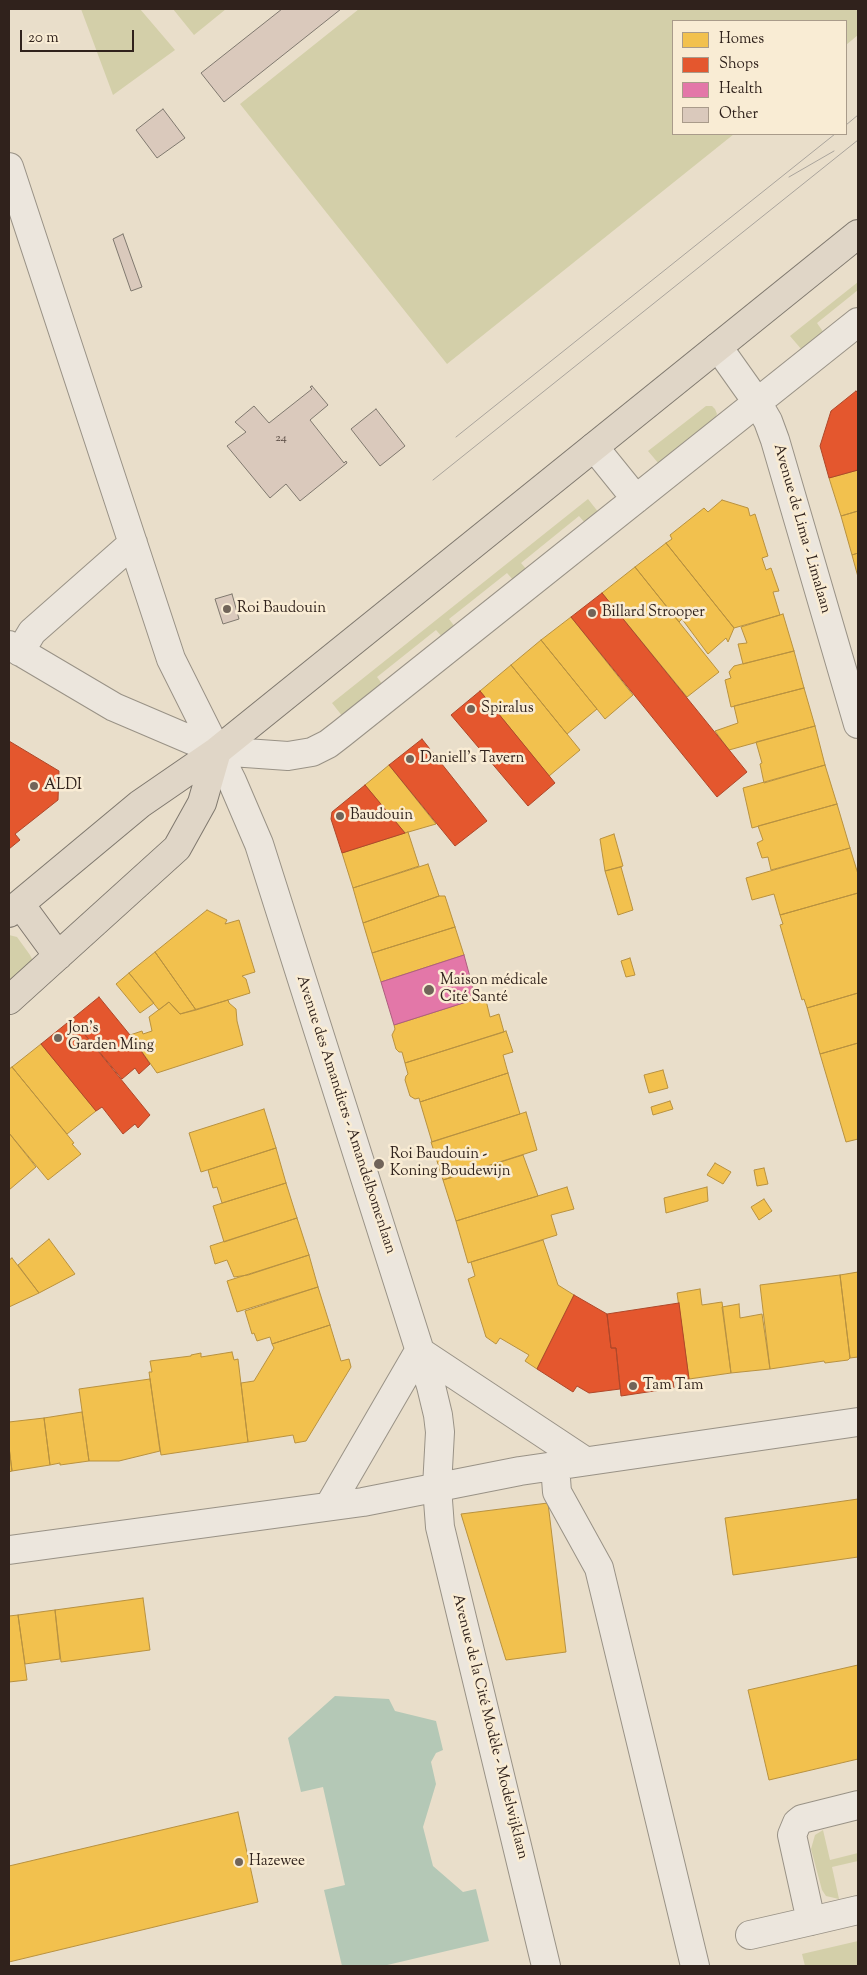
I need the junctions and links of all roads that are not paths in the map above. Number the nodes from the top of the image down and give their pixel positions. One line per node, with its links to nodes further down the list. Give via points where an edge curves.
1 (9, 167): 8 (street, Avenue des Amandiers - Amandelbomenlaan)
2 (858, 234): 4 (main road)
3 (858, 322): 5 (street)
4 (718, 347): 5 (street, Avenue de Lima - Limalaan); 6 (main road)
5 (757, 402): 7 (street); 10 (street, Avenue de Lima - Limalaan, via 775,440)
6 (594, 447): 7 (street); 11 (main road)
7 (636, 499): 11 (street, via 328,744 312,752 288,756)
8 (133, 544): 9 (street); 11 (street, Avenue des Amandiers - Amandelbomenlaan, via 171,659)
9 (14, 648): 11 (street, via 114,708)
10 (858, 724)
11 (217, 751): 12 (main road, via 140,804); 13 (main road, via 202,803 176,848); 15 (street, Avenue des Amandiers - Amandelbomenlaan, via 259,844)
12 (14, 908): 13 (main road)
13 (58, 956): 14 (main road)
14 (9, 1000)
15 (419, 1351): 17 (street); 19 (street, Avenue des Amandiers - Amandelbomenlaan, via 438,1415); 20 (street)
16 (858, 1422): 17 (street)
17 (584, 1461): 18 (street)
18 (555, 1465): 19 (street); 27 (street, via 556,1492 599,1568)
19 (437, 1487): 20 (street); 26 (street, Avenue de la Cité Modèle - Modelwijklaan, via 440,1527)
20 (329, 1506): 21 (street)
21 (9, 1550)
22 (858, 1805): 24 (street, via 802,1819 793,1828)
23 (858, 1910): 24 (street)
24 (811, 1921): 25 (street)
25 (750, 1935)
26 (546, 1966)
27 (694, 1966)

